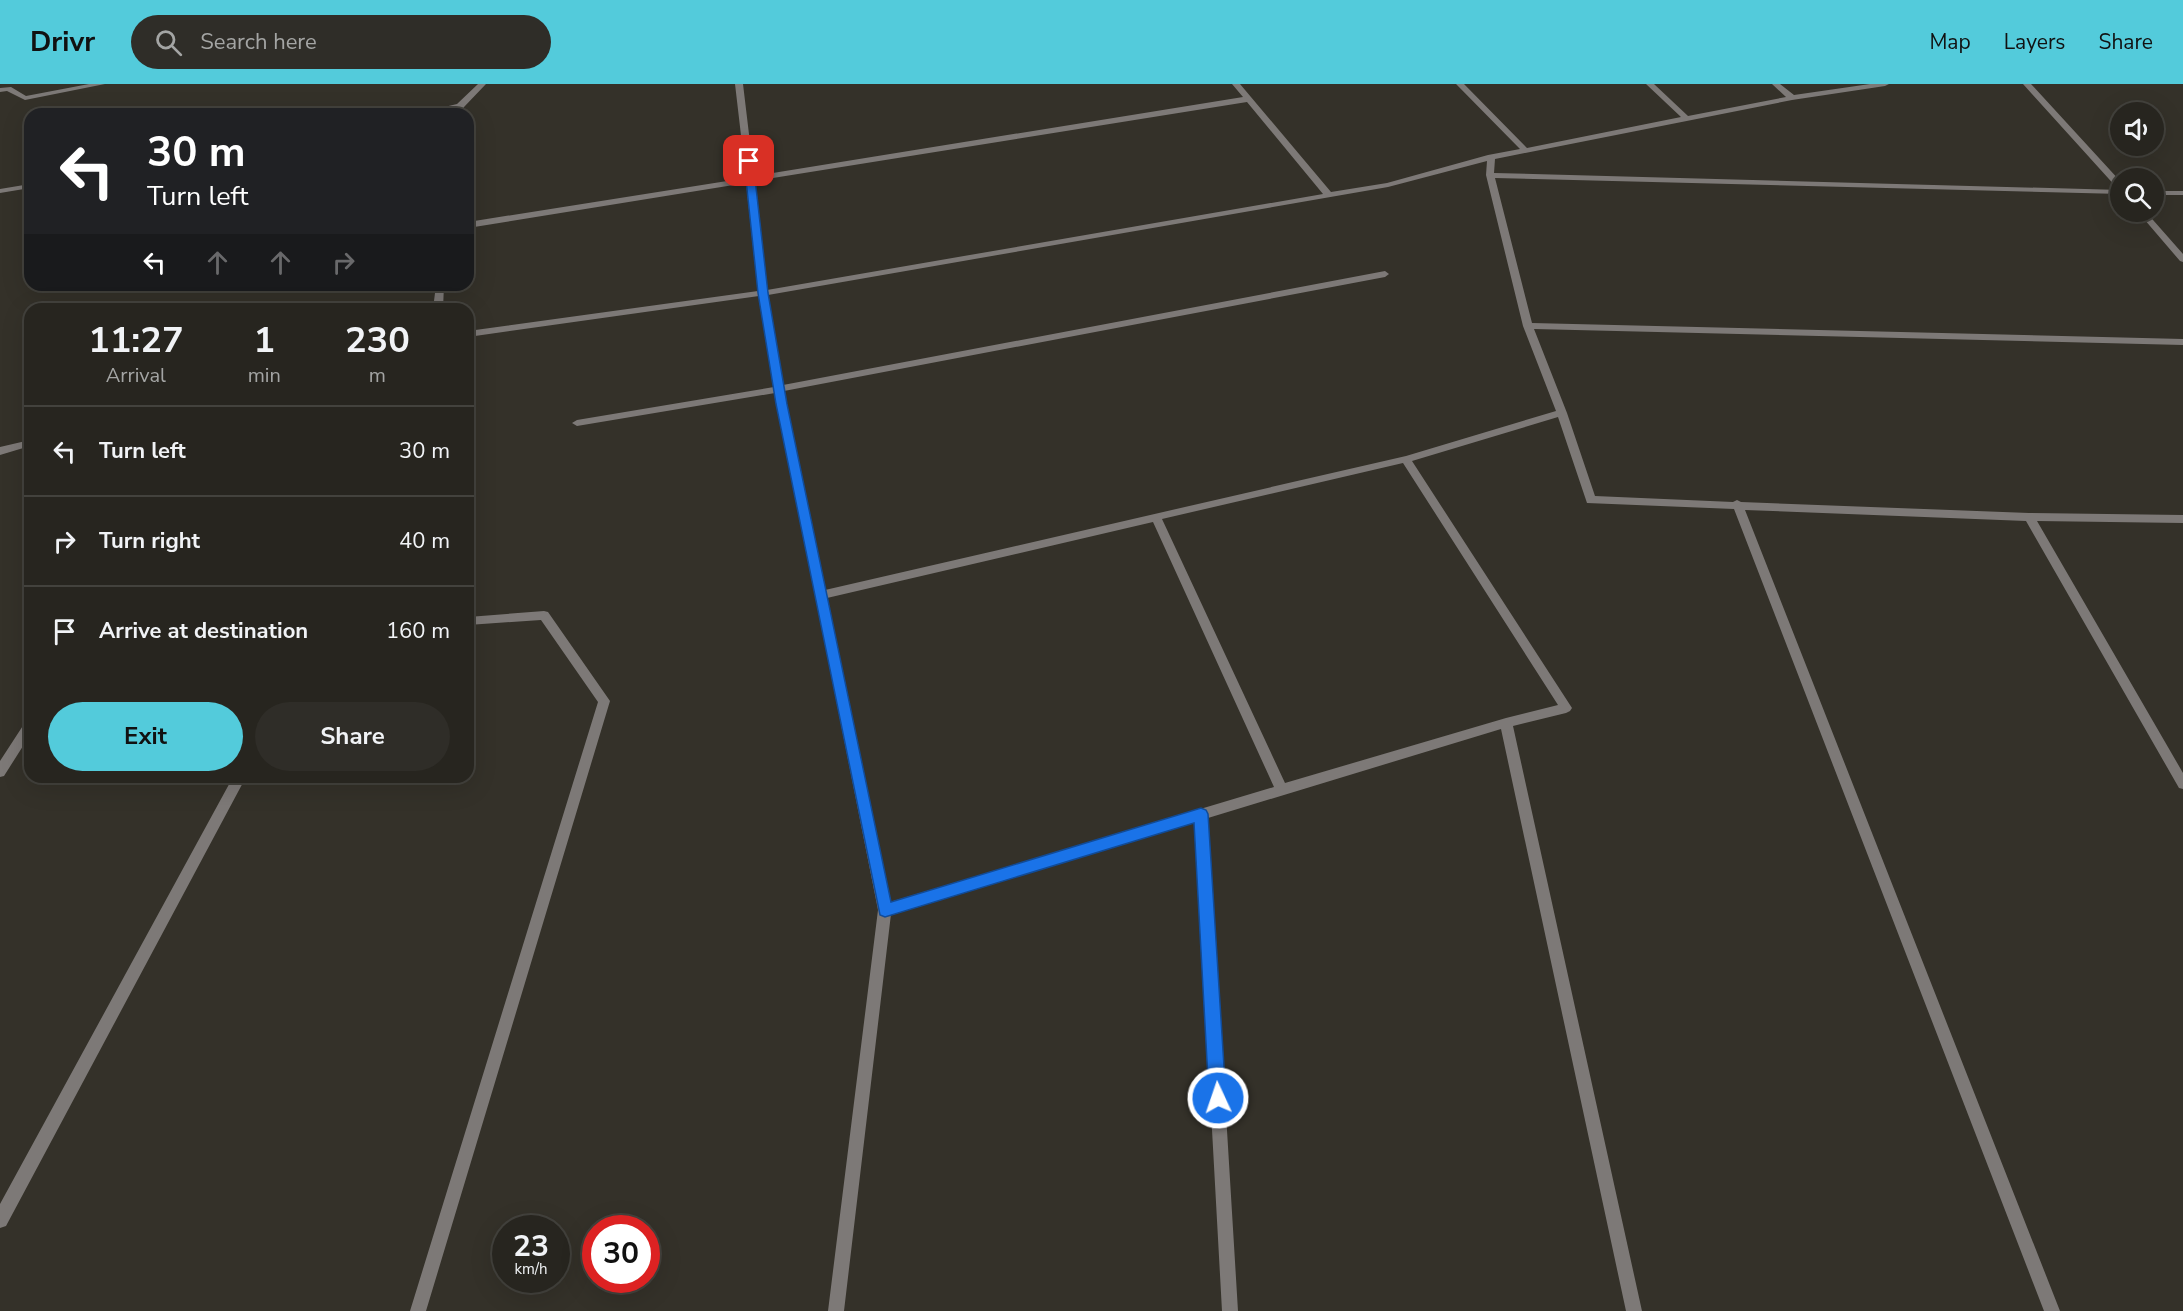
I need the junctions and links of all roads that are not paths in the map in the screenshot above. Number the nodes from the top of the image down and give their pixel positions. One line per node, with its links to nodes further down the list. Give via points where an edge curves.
1 (101, 84): 10 (street, via 25,98 8,89)
2 (482, 84): 13 (street)
3 (739, 84): 19 (street)
4 (1236, 84): 12 (street)
5 (1460, 84): 15 (street)
6 (1650, 84): 14 (street)
7 (1776, 84): 11 (street)
8 (1885, 84): 11 (street)
9 (2027, 84): 18 (street)
10 (0, 90)
11 (1792, 98): 14 (street)
12 (1248, 99): 19 (street); 25 (street)
13 (461, 108)
14 (1687, 119): 15 (street)
15 (1525, 150): 16 (street)
16 (1491, 157): 17 (street); 25 (street, via 1388,185)
17 (1490, 175): 22 (street); 31 (street)
18 (2110, 175)
19 (751, 180): 27 (street); 30 (street)
20 (24, 187): 21 (street)
21 (0, 191)
22 (2110, 192)
23 (2164, 193): 24 (street)
24 (2183, 193)
25 (1329, 195): 30 (street)
26 (2151, 222): 28 (street)
27 (474, 224)
28 (2183, 259)
29 (1385, 274): 34 (street)
30 (763, 293): 32 (street); 34 (street)
31 (1528, 326): 33 (street); 35 (street)
32 (474, 333)
33 (2183, 342)
34 (779, 388): 36 (street); 44 (street)
35 (1562, 413): 39 (street); 40 (street, via 1591,500)
36 (578, 423)
37 (24, 445): 38 (street)
38 (0, 451)
39 (1406, 459): 41 (street); 46 (street, via 1566,708)
40 (1737, 504): 42 (street); 60 (street)
41 (1156, 517): 44 (street); 52 (street)
42 (2029, 517): 43 (street); 48 (street)
43 (2183, 519)
44 (821, 595): 54 (street)
45 (474, 621): 56 (street, via 544,615 604,700)
46 (1506, 723): 52 (street); 59 (street)
47 (24, 734): 49 (street)
48 (2179, 770): 51 (street)
49 (0, 772)
50 (237, 783): 55 (street)
51 (2183, 784)
52 (1282, 790): 53 (street)
53 (1201, 814): 54 (street); 58 (street)
54 (885, 910): 57 (street)
55 (0, 1220)
56 (418, 1311)
57 (836, 1311)
58 (1230, 1311)
59 (1634, 1311)
60 (2052, 1311)

